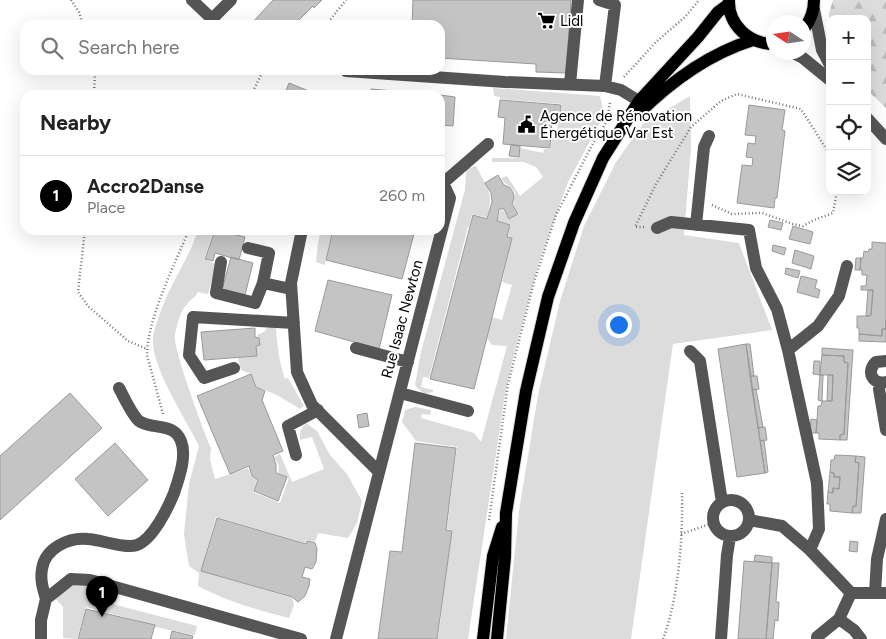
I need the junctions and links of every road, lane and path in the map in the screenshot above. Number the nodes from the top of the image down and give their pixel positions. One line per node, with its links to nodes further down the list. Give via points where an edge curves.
1 (71, 0): 10 (path)
2 (192, 0): 3 (street, via 212,19)
3 (231, 0)
4 (346, 0): 11 (path)
5 (578, 0): 21 (street)
6 (599, 0): 22 (street, via 615,5)
7 (699, 0): 19 (path)
8 (729, 2): 12 (main road, via 736,25); 25 (main road)
9 (814, 4): 15 (street, via 822,50)
10 (81, 20)
11 (330, 20)
12 (753, 40): 13 (main road); 27 (main road, via 714,55 667,87)
13 (766, 43)
14 (805, 60): 20 (street)
15 (828, 60)
16 (95, 75): 23 (path)
17 (261, 75): 24 (path)
18 (404, 75): 21 (street)
19 (624, 77)
20 (826, 77)
21 (570, 84): 22 (street)
22 (605, 86): 25 (street, via 621,90)
23 (94, 90)
24 (254, 90)
25 (639, 101): 27 (main road)
26 (871, 122): 29 (street)
27 (621, 131): 66 (main road, via 603,158 574,223 548,297 526,391)
28 (709, 136): 34 (street, via 704,147)
29 (886, 139)
30 (488, 144): 31 (street)
31 (445, 177)
32 (445, 186): 35 (street, Rue Isaac Newton, via 450,198)
33 (836, 195): 34 (path, via 833,213 803,226 762,213 732,214)
34 (699, 202): 36 (street)
35 (445, 215)
36 (696, 225): 37 (street, via 671,222); 50 (street, via 749,230 756,268 777,309)
37 (657, 228)
38 (84, 235): 49 (path, via 78,292 88,306 128,341)
39 (187, 235): 49 (path, via 151,328)
40 (301, 235): 46 (street)
41 (439, 235): 53 (street, Rue Isaac Newton)
42 (248, 248): 45 (street, via 269,253)
43 (222, 262): 45 (street, via 216,293 255,303)
44 (848, 266): 50 (street, via 839,296 818,326)
45 (263, 283): 46 (street)
46 (292, 289): 47 (street)
47 (294, 323): 54 (street, via 193,316 189,355 204,378); 58 (street, via 297,372 312,405)
48 (356, 348): 53 (street)
49 (147, 349): 60 (path)
50 (788, 350): 72 (street, via 817,484 819,529)
51 (690, 351): 65 (street, via 700,361)
52 (886, 361): 55 (street, via 876,362 870,371 875,381)
53 (408, 362): 57 (street, Rue Isaac Newton)
54 (234, 368)
55 (883, 382): 61 (street, via 879,389)
56 (119, 388): 60 (street, via 137,420)
57 (400, 393): 59 (street); 63 (street, Rue Isaac Newton)
58 (318, 410): 62 (street, via 288,426); 63 (street)
59 (468, 411)
60 (166, 427): 75 (street, via 176,432 184,451 170,502 154,531 138,545 86,538 57,546 47,555 42,568)
61 (886, 430)
62 (296, 455)
63 (379, 472): 80 (street, Rue Isaac Newton)
64 (682, 491): 70 (path)
65 (722, 502): 68 (street, via 740,502); 69 (street, via 714,511)
66 (506, 513): 81 (main road, via 493,556); 82 (main road)
67 (886, 519): 74 (street, via 877,559)
68 (749, 520): 71 (street, via 743,532); 72 (street, via 782,526)
69 (713, 523): 70 (path); 71 (street, via 719,533)
70 (681, 534): 83 (path, via 672,605)
71 (730, 537): 84 (street)
72 (810, 550): 73 (street)
73 (851, 592): 74 (street); 76 (street)
74 (881, 592)
75 (46, 599): 78 (street); 79 (street, via 70,579 90,580)
76 (839, 619): 77 (street); 85 (street)
77 (816, 637)
78 (41, 639)
79 (301, 639)
80 (336, 639)
81 (483, 639)
82 (497, 639)
83 (662, 639)
84 (721, 639)
85 (861, 639)

